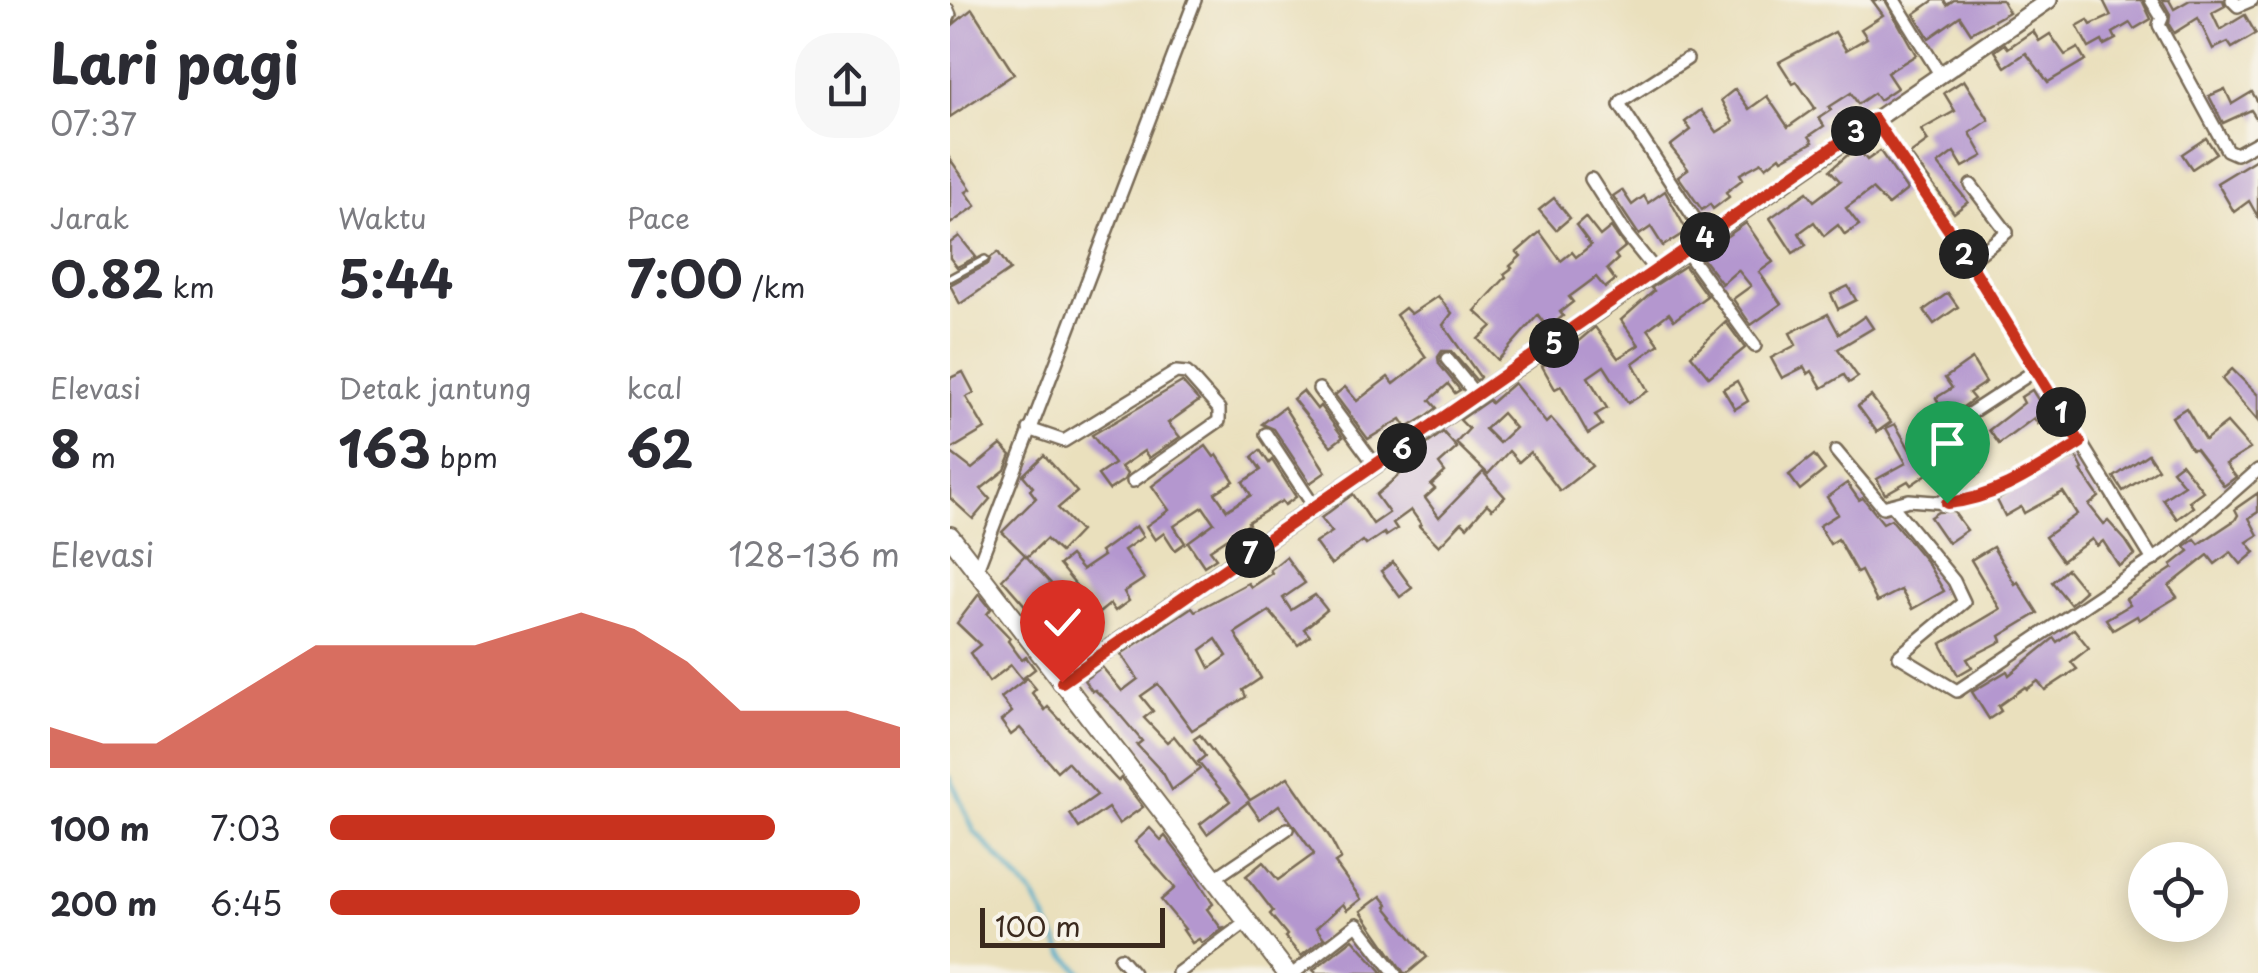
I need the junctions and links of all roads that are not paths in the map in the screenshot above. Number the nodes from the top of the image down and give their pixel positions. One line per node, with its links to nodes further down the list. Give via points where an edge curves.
1 (1195, 0): 27 (street)
2 (1894, 0): 10 (street)
3 (2049, 0): 10 (main road)
4 (2150, 0): 12 (street, via 2226,150 2236,154)
5 (2232, 0): 6 (street, via 2238,6)
6 (2252, 0)
7 (950, 8): 8 (lane)
8 (950, 21)
9 (1687, 60): 15 (street, via 1620,106)
10 (1940, 74): 11 (main road)
11 (1874, 119): 15 (main road); 18 (street)
12 (2258, 142)
13 (1591, 179): 19 (street)
14 (1971, 185): 18 (street, via 2006,232)
15 (1706, 236): 16 (main road)
16 (1684, 250): 19 (main road); 21 (street)
17 (986, 259): 20 (lane)
18 (1969, 262): 23 (street)
19 (1656, 270): 25 (main road)
20 (950, 278)
21 (1756, 346)
22 (1447, 359): 25 (street)
23 (2036, 370): 26 (street); 29 (street)
24 (1320, 389): 31 (street)
25 (1477, 396): 31 (main road)
26 (1952, 424)
27 (1030, 429): 33 (street, via 1064,441 1176,372 1186,373 1218,409 1219,421); 38 (street)
28 (1266, 434): 35 (street)
29 (2080, 443): 34 (street, via 1982,497); 37 (street)
30 (1836, 452): 34 (street, via 1878,506)
31 (1376, 466): 35 (main road)
32 (2258, 470): 37 (street)
33 (1133, 481)
34 (1892, 505): 37 (street, via 1964,602 1899,656 1957,690)
35 (1315, 508): 39 (main road)
36 (950, 536): 38 (main road)
37 (2153, 560)
38 (976, 572): 39 (main road)
39 (1062, 682): 41 (main road)
40 (1287, 829): 41 (street)
41 (1215, 878): 42 (main road)
42 (1248, 921): 45 (street); 46 (main road)
43 (1120, 958): 44 (street)
44 (1133, 973)
45 (1178, 973)
46 (1291, 973): 47 (street, via 1357,924)
47 (1395, 973)

